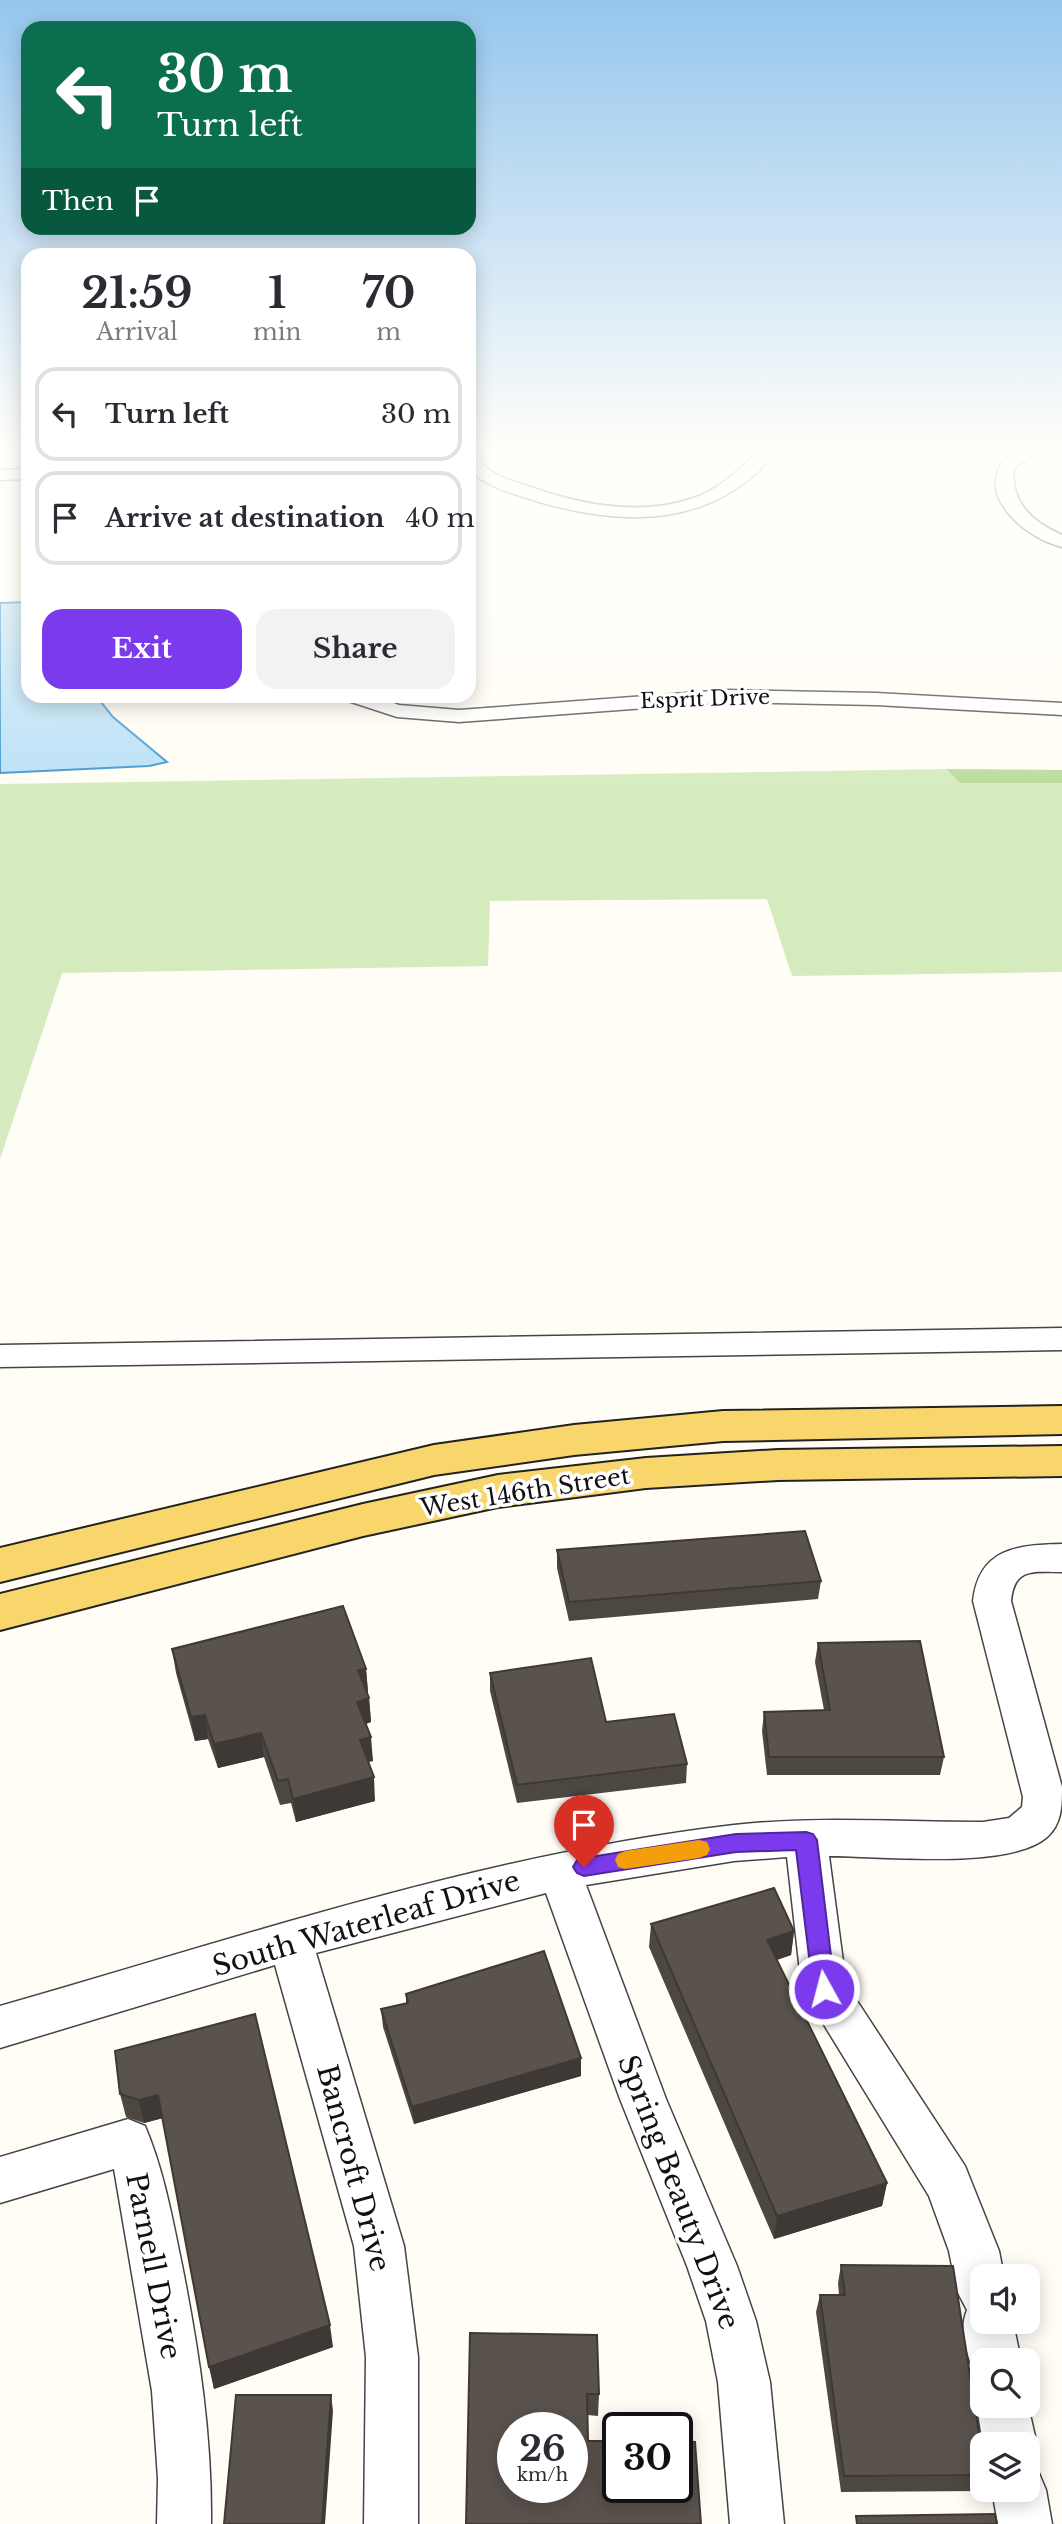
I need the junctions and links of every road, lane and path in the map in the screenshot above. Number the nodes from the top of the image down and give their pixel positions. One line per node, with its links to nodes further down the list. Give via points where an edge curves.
1 (373, 703): 2 (street, Esprit Drive, via 397,711 459,716 726,696)
2 (1062, 709)
3 (1062, 1339): 4 (street)
4 (0, 1356)
5 (1062, 1420): 8 (main road, West 146th Street, via 723,1426 561,1442 434,1460)
6 (1062, 1461): 9 (main road, West 146th Street, via 778,1465 646,1473 498,1491 350,1523)
7 (1062, 1558): 10 (street, South Waterleaf Drive, via 1005,1566 992,1587 1041,1779 1044,1811 1034,1826 1014,1836 983,1840)
8 (0, 1566)
9 (0, 1612)
10 (806, 1840): 11 (street, South Waterleaf Drive, via 736,1843); 15 (street, via 824,1989 948,2183)
11 (559, 1871): 12 (street, South Waterleaf Drive); 19 (street, Spring Beauty Drive, via 731,2321 744,2382)
12 (291, 1942): 13 (street, South Waterleaf Drive); 18 (street, Bancroft Drive, via 379,2246 392,2357)
13 (0, 2027)
14 (0, 2180): 17 (street, Parnell Drive, via 128,2142 139,2172 181,2412)
15 (977, 2264)
16 (1021, 2502): 20 (street)
17 (184, 2524)
18 (391, 2524)
19 (757, 2524)
20 (1025, 2524)

